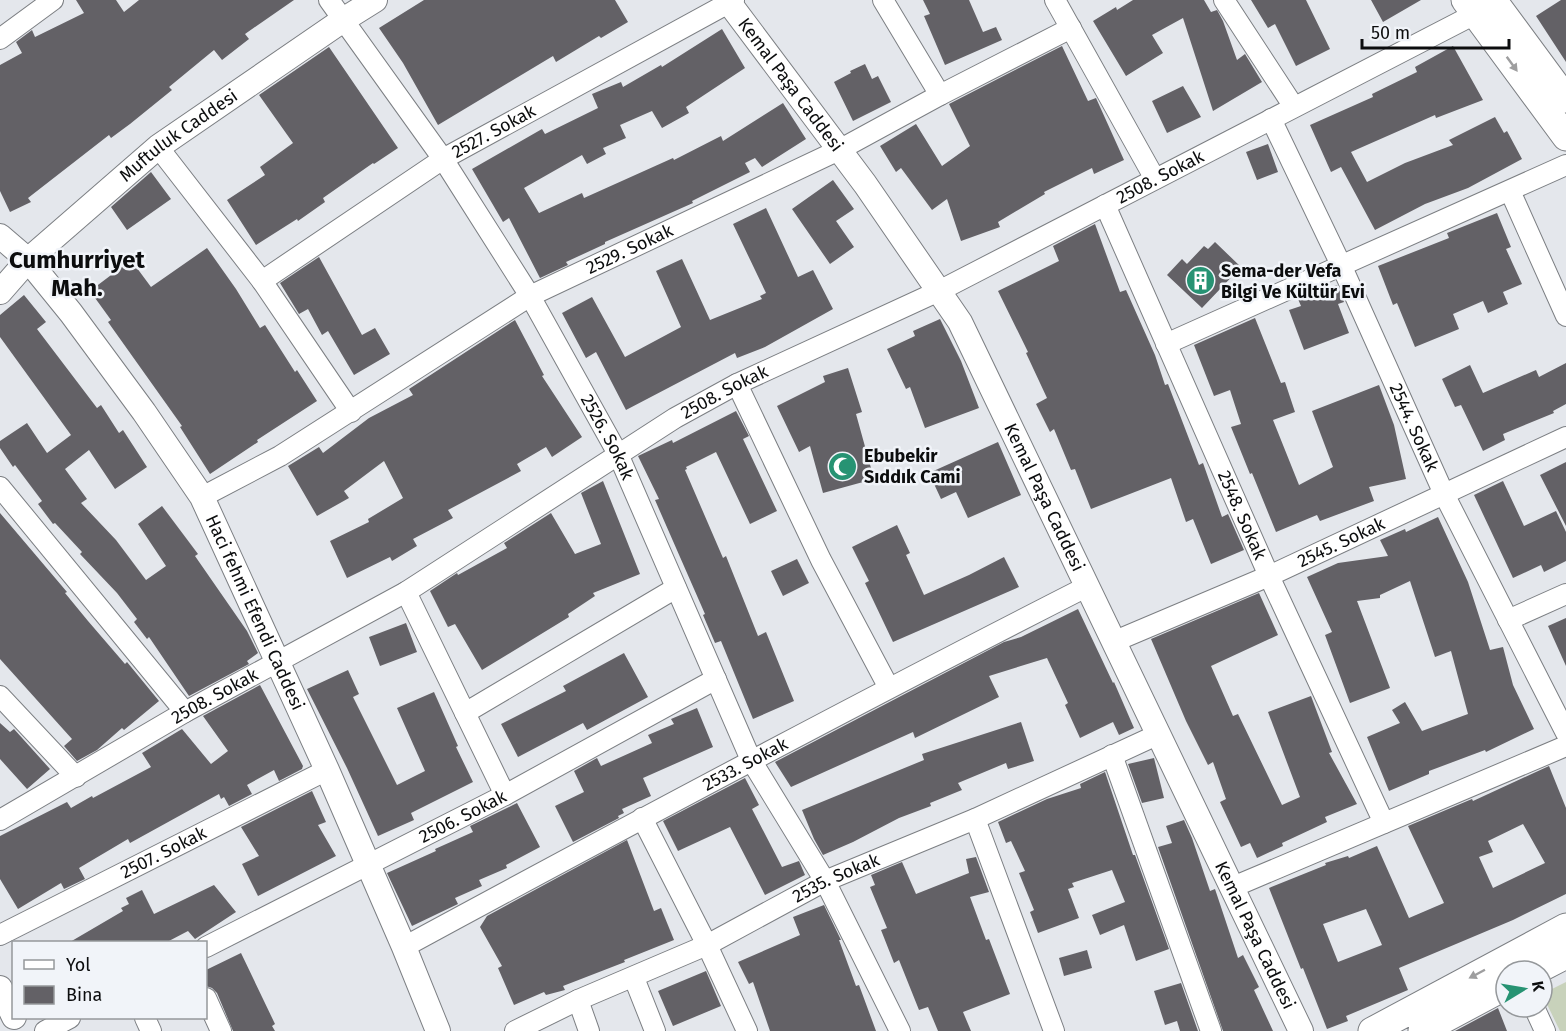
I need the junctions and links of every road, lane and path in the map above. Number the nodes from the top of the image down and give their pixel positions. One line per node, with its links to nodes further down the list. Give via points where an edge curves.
1 (53, 0): 11 (street)
2 (329, 0): 9 (street, 2526. Sokak)
3 (375, 0): 9 (street, Muftuluk Caddesi)
4 (883, 0): 12 (street)
5 (1055, 0): 10 (street)
6 (1224, 0): 14 (street)
7 (730, 1): 18 (street, Kemal Paşa Caddesi); 19 (street, 2527. Sokak)
8 (1478, 5): 13 (main road); 14 (street, 2508. Sokak); 16 (main road, one-way to 16)
9 (343, 20): 17 (street, Muftuluk Caddesi); 19 (street, 2526. Sokak)
10 (1071, 28): 12 (street, 2529. Sokak); 21 (street)
11 (0, 39)
12 (940, 95): 18 (street, 2529. Sokak)
13 (1566, 99)
14 (1294, 107): 15 (street, 2508. Sokak)
15 (1271, 119): 21 (street, 2508. Sokak); 26 (street, 2544. Sokak)
16 (1566, 137)
17 (158, 147): 25 (street, Muftuluk Caddesi); 27 (street)
18 (839, 150): 28 (street, Kemal Paşa Caddesi); 30 (street, 2529. Sokak)
19 (443, 159): 27 (street, 2527. Sokak); 30 (street, 2526. Sokak)
20 (1566, 165): 22 (street)
21 (1155, 179): 23 (street, 2508. Sokak)
22 (1510, 191): 26 (street); 31 (street)
23 (1105, 205): 28 (street, 2508. Sokak); 32 (street, 2548. Sokak)
24 (0, 236): 25 (street, Haci fehmi Efendi Caddesi)
25 (28, 260): 29 (street, Muftuluk Caddesi); 39 (street, Haci fehmi Efendi Caddesi, via 144,412)
26 (1342, 267): 32 (street); 38 (street, 2544. Sokak)
27 (262, 281): 34 (street)
28 (939, 291): 33 (street, 2508. Sokak); 41 (street, Kemal Paşa Caddesi, via 960,322)
29 (0, 292)
30 (530, 296): 34 (street, 2529. Sokak); 36 (street, 2526. Sokak)
31 (1566, 316)
32 (1166, 344): 40 (street, 2548. Sokak)
33 (737, 384): 36 (street, 2508. Sokak); 49 (street, via 821,560)
34 (351, 411): 39 (street, 2529. Sokak, via 280,456)
35 (1566, 437): 38 (street, 2545. Sokak)
36 (618, 454): 42 (street, 2526. Sokak); 43 (street, 2508. Sokak)
37 (0, 487): 51 (street)
38 (1444, 494): 40 (street, 2545. Sokak); 45 (street, 2544. Sokak)
39 (202, 497): 47 (street, Haci fehmi Efendi Caddesi)
40 (1269, 576): 46 (street, 2545. Sokak); 64 (street, 2548. Sokak)
41 (1088, 586): 46 (street, Kemal Paşa Caddesi); 49 (street, 2533. Sokak)
42 (676, 588): 48 (street, 2526. Sokak); 52 (street)
43 (406, 592): 47 (street, 2508. Sokak); 52 (street)
44 (1566, 594): 45 (street)
45 (1508, 620): 53 (street, 2544. Sokak)
46 (1113, 642): 54 (street, Kemal Paşa Caddesi)
47 (278, 660): 51 (street, 2508. Sokak); 58 (street, Haci fehmi Efendi Caddesi)
48 (716, 679): 57 (street, 2526. Sokak); 60 (street, 2506. Sokak)
49 (889, 688): 57 (street, 2533. Sokak)
50 (0, 696): 59 (street)
51 (185, 712): 59 (street, 2508. Sokak)
52 (465, 713): 60 (street)
53 (1566, 733)
54 (1159, 734): 56 (street, 2535. Sokak); 67 (street, Kemal Paşa Caddesi)
55 (1566, 746): 64 (street)
56 (1112, 756): 62 (street, 2535. Sokak); 89 (street)
57 (751, 760): 61 (street, 2533. Sokak); 66 (street, 2526. Sokak)
58 (327, 771): 65 (street, Haci fehmi Efendi Caddesi); 69 (street, 2507. Sokak)
59 (76, 777): 63 (street, 2508. Sokak)
60 (505, 795): 65 (street, 2506. Sokak)
61 (642, 818): 70 (street); 72 (street, 2533. Sokak)
62 (975, 819): 66 (street, 2535. Sokak); 88 (street)
63 (0, 820)
64 (1384, 823): 67 (street)
65 (368, 865): 71 (street, 2506. Sokak); 72 (street, Haci fehmi Efendi Caddesi)
66 (825, 881): 70 (street, 2535. Sokak); 87 (street, 2526. Sokak)
67 (1233, 887): 90 (street, Kemal Paşa Caddesi)
68 (1566, 927): 91 (main road, one-way to 91)
69 (0, 935)
70 (708, 945): 73 (street, 2535. Sokak); 86 (street)
71 (207, 946)
72 (404, 946): 82 (street, Haci fehmi Efendi Caddesi)
73 (634, 978): 77 (street, 2535. Sokak); 85 (street)
74 (0, 988): 78 (street)
75 (1494, 992): 92 (main road)
76 (207, 1000): 81 (street)
77 (578, 1000): 83 (street, 2535. Sokak); 84 (street)
78 (12, 1013)
79 (66, 1019): 80 (street)
80 (45, 1031)
81 (221, 1031)
82 (438, 1031)
83 (515, 1031)
84 (589, 1031)
85 (655, 1031)
86 (747, 1031)
87 (900, 1031)
88 (1054, 1031)
89 (1211, 1031)
90 (1301, 1031)
91 (1372, 1031)
92 (1422, 1031)

